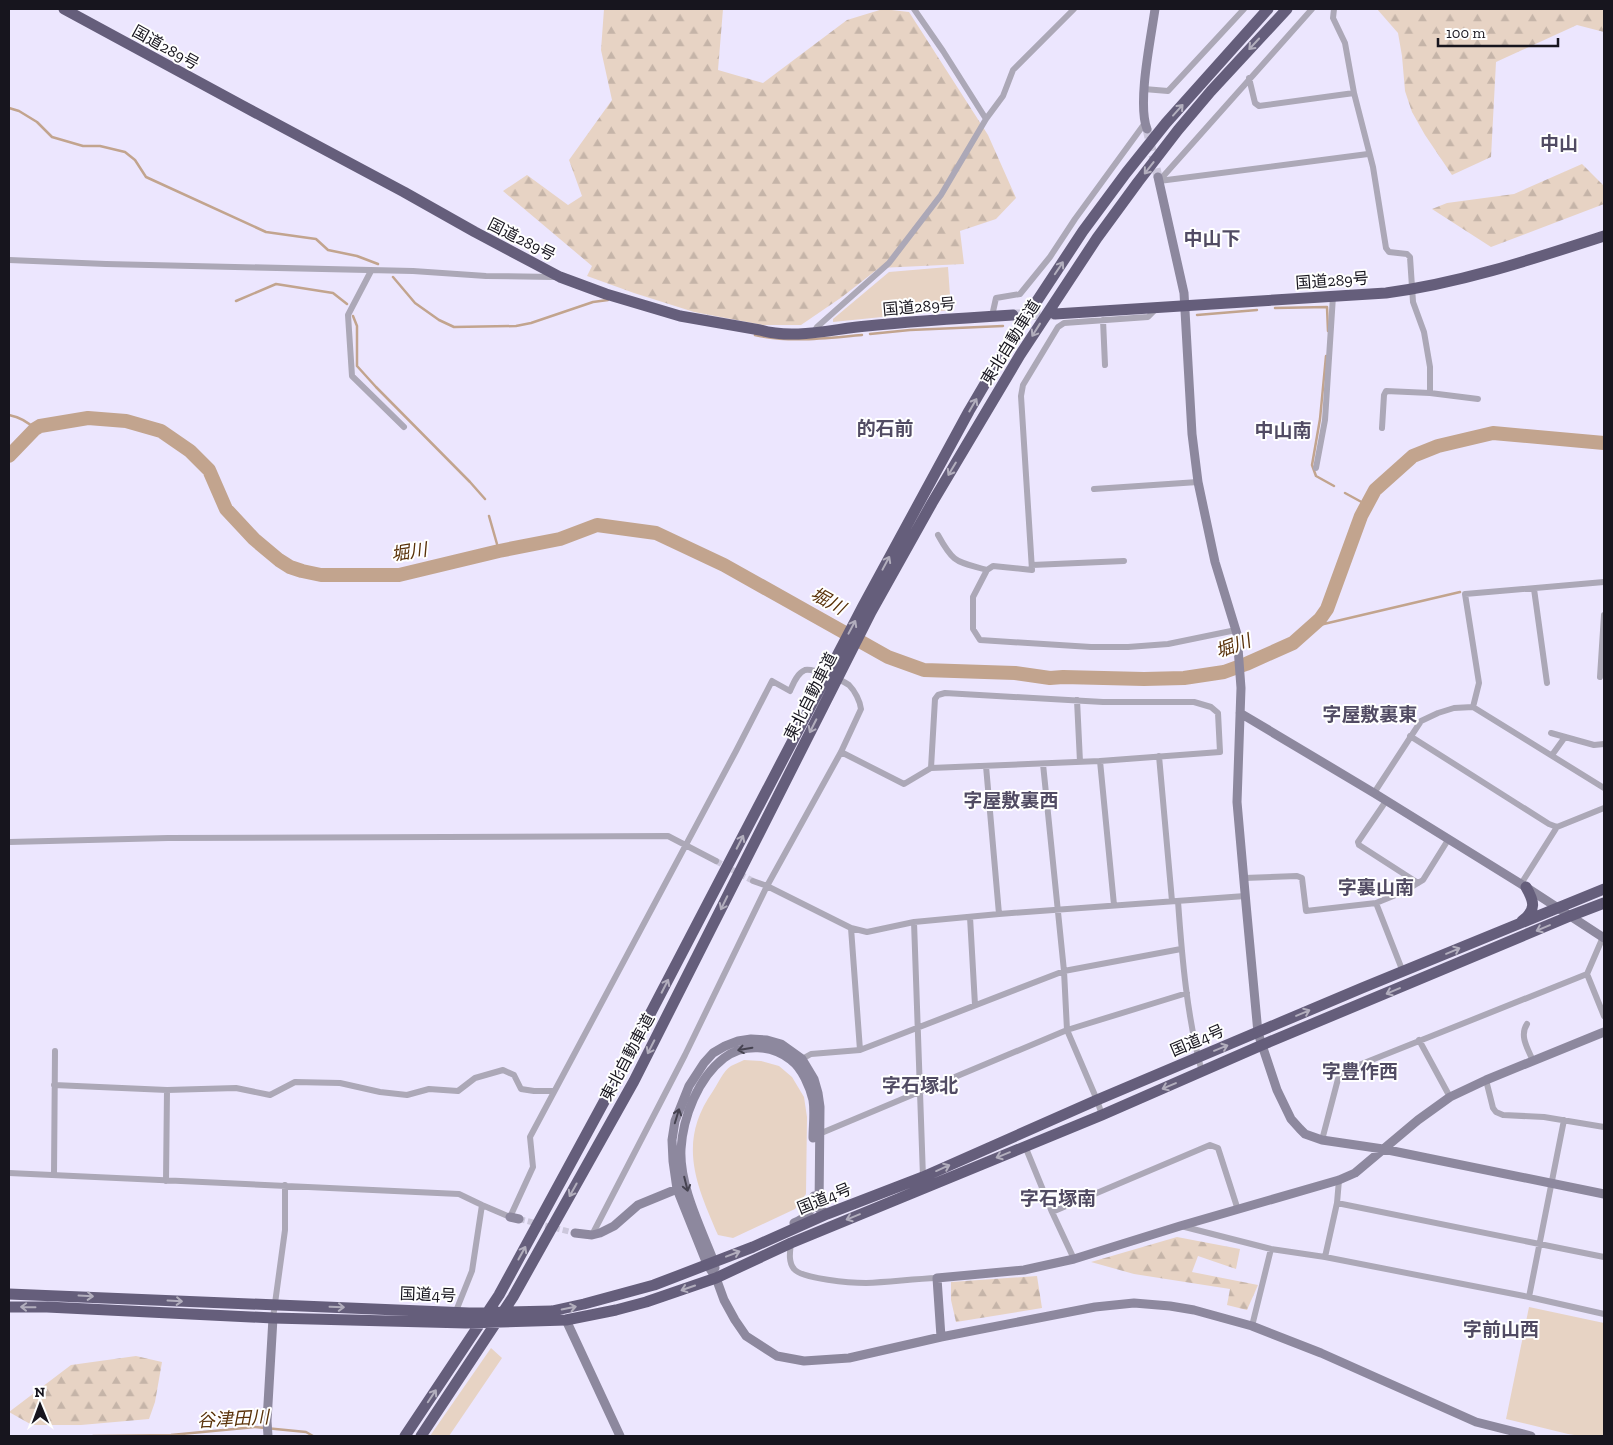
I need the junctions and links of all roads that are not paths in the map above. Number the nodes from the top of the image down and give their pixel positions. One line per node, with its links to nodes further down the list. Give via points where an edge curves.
1 (64, 9): 20 (highway, 国道289号)
2 (914, 9): 13 (street)
3 (1074, 9): 13 (street, via 1013,70 1003,96)
4 (1155, 9): 11 (street)
5 (1244, 9): 11 (street, via 1168,91)
6 (1268, 9): 44 (highway, 東北自動車道, one-way to 6, via 983,387 1083,231 1166,123)
7 (1287, 9): 44 (highway, 東北自動車道, one-way to 44, via 1178,130 1097,238 1020,354)
8 (1312, 9): 10 (street)
9 (1334, 9): 12 (street, via 1333,18 1345,44)
10 (1249, 78): 12 (street, via 1255,103 1259,106); 16 (street)
11 (1144, 89): 14 (street)
12 (1354, 93): 15 (street)
13 (986, 119): 29 (street, via 941,195 889,263)
14 (1146, 126): 26 (street, via 1020,294 996,298)
15 (1368, 154): 16 (street); 21 (street, via 1386,248 1410,257)
16 (1158, 179): 23 (street)
17 (1604, 236): 21 (highway, 国道289号)
18 (9, 260): 19 (street)
19 (371, 271): 20 (street); 33 (street, via 348,315 352,376)
20 (560, 277): 29 (highway, 国道289号, via 680,316 772,334)
21 (1411, 290): 22 (highway, 国道289号); 31 (street, via 1424,332 1430,366)
22 (1333, 296): 23 (highway, 国道289号); 35 (street, via 1324,420)
23 (1185, 306): 24 (highway, 国道289号); 36 (street)
24 (1157, 308): 25 (highway, 国道289号); 28 (street, via 1148,317)
25 (1055, 314)
26 (992, 316): 27 (highway, 国道289号); 29 (highway, 国道289号)
27 (1013, 316)
28 (1103, 320): 30 (street); 40 (street, via 1064,323 1058,327 1022,385 1020,396)
29 (813, 333)
30 (1105, 365)
31 (1430, 393): 32 (street); 34 (street, via 1386,392)
32 (1478, 399)
33 (404, 427)
34 (1382, 428)
35 (1316, 468)
36 (1198, 482): 37 (street); 46 (street, via 1215,562)
37 (1094, 489)
38 (938, 535): 41 (street, via 948,554 957,561)
39 (1124, 561): 40 (street)
40 (1032, 565): 41 (street, via 1032,570 993,566)
41 (987, 570): 46 (street, via 973,597 972,629 980,640 1128,647 1168,644)
42 (1604, 582): 43 (street)
43 (1534, 589): 49 (street); 51 (street, via 1466,594 1479,683)
44 (867, 609): 48 (highway, 東北自動車道)
45 (1604, 615): 47 (street)
46 (1236, 632): 52 (street)
47 (1600, 676)
48 (830, 680): 168 (highway, 東北自動車道, one-way to 48, via 499,1296); 169 (highway, 東北自動車道, one-way to 169, via 634,1080 513,1297)
49 (1547, 682)
50 (1078, 700): 59 (street, via 1194,702 1211,707 1218,713 1220,752); 61 (street); 64 (street, via 938,695 935,699)
51 (1473, 706): 54 (street, via 1454,708 1421,721); 58 (street)
52 (1240, 713): 66 (street); 74 (street, via 1237,802)
53 (1551, 732): 55 (street)
54 (1410, 736): 66 (street); 69 (street)
55 (1565, 736): 56 (street, via 1594,745); 58 (street)
56 (1604, 744)
57 (841, 752): 64 (street, via 904,784); 72 (street, via 861,709 860,701 848,685 816,670 804,670 790,692 772,681); 78 (street)
58 (1552, 755): 65 (street)
59 (1158, 756): 60 (street); 81 (street)
60 (1100, 761): 61 (street); 84 (street)
61 (1080, 762): 62 (street)
62 (1043, 764): 63 (street); 86 (street)
63 (986, 766): 64 (street); 87 (street)
64 (931, 768)
65 (1604, 788)
66 (1374, 793): 67 (street)
67 (1386, 801): 70 (street); 76 (street, via 1358,845)
68 (1604, 808): 69 (street)
69 (1557, 827): 77 (street)
70 (1448, 840): 76 (street); 77 (street)
71 (9, 842): 72 (street, via 168,838 668,836)
72 (686, 846): 73 (street); 117 (street)
73 (716, 861)
74 (1244, 878): 80 (street); 82 (street, via 1302,878 1306,911)
75 (753, 881): 78 (street)
76 (1418, 883): 82 (street)
77 (1524, 885): 85 (street); 91 (highway, via 1533,907 1530,915)
78 (767, 886): 92 (street); 146 (street)
79 (1604, 889): 85 (highway, 国道4号)
80 (1245, 896): 81 (street); 104 (street)
81 (1175, 901): 84 (street); 94 (street)
82 (1376, 903): 96 (street)
83 (1604, 903): 88 (highway, 国道4号)
84 (1114, 906): 86 (street)
85 (1557, 908): 88 (street); 91 (highway, 国道4号)
86 (1057, 910): 87 (street); 95 (street)
87 (999, 914): 89 (street)
88 (1570, 916): 93 (street); 107 (highway, 国道4号, one-way to 107)
89 (970, 917): 90 (street); 99 (street)
90 (914, 922): 92 (street, via 867,932); 102 (street)
91 (1519, 923): 96 (highway, 国道4号, one-way to 91)
92 (851, 928): 108 (street)
93 (1604, 938): 97 (street)
94 (1181, 949): 95 (street); 98 (street)
95 (1064, 971): 99 (street); 103 (street)
96 (1403, 972): 104 (highway, 国道4号, one-way to 96)
97 (1587, 974): 100 (street); 106 (street)
98 (1187, 993): 103 (street); 110 (street)
99 (974, 1005): 102 (street)
100 (1604, 1016)
101 (1527, 1024): 112 (street, via 1523,1036)
102 (918, 1027): 108 (street); 118 (street)
103 (1068, 1030): 118 (street); 120 (street)
104 (1258, 1032): 107 (street); 110 (highway, 国道4号, one-way to 104)
105 (1604, 1032): 112 (street)
106 (1419, 1040): 119 (street); 125 (street, via 1344,1071 1338,1079)
107 (1262, 1046): 113 (highway, 国道4号); 125 (street, via 1277,1090 1292,1119 1305,1134)
108 (860, 1050): 111 (street, via 811,1054)
109 (55, 1051): 115 (street)
110 (1198, 1058): 113 (street); 120 (highway, 国道4号)
111 (802, 1059): 124 (street, via 818,1093); 135 (street, one-way to 111, via 672,1140 675,1121 689,1086 713,1053 738,1041 767,1040 781,1044)
112 (1533, 1061): 114 (street)
113 (1202, 1072): 121 (highway, 国道4号, one-way to 121)
114 (1486, 1080): 119 (street); 122 (street, via 1496,1112)
115 (54, 1085): 116 (street); 129 (street)
116 (167, 1090): 117 (street, via 236,1088 270,1096 295,1082 340,1083 407,1095 429,1089 458,1091 475,1078 503,1070 514,1075 521,1089); 132 (street)
117 (554, 1091): 142 (street, via 530,1137 533,1167)
118 (920, 1093): 124 (street); 130 (street)
119 (1450, 1097): 127 (street)
120 (1097, 1100): 121 (street); 130 (highway, 国道4号, one-way to 120)
121 (1102, 1115): 126 (highway, 国道4号)
122 (1564, 1120): 123 (street); 133 (street)
123 (1604, 1127)
124 (819, 1134): 141 (street, via 819,1209)
125 (1322, 1140): 127 (street)
126 (1025, 1146): 140 (street); 147 (highway, 国道4号, one-way to 147)
127 (1383, 1149): 131 (street, via 1355,1173); 133 (street)
128 (9, 1173): 129 (street)
129 (54, 1175): 132 (street)
130 (923, 1177): 141 (highway, 国道4号)
131 (1339, 1180): 137 (street); 139 (street)
132 (166, 1181): 134 (street)
133 (1551, 1184): 136 (street); 148 (street)
134 (285, 1185): 138 (street, via 459,1194); 159 (street, via 285,1230)
135 (677, 1189): 146 (street, via 638,1205 614,1226); 154 (street)
136 (1604, 1194)
137 (1338, 1203): 148 (street); 151 (street)
138 (482, 1205): 142 (street); 161 (street, via 472,1271)
139 (1238, 1210): 140 (street, via 1218,1148 1210,1145); 144 (street)
140 (1052, 1212): 153 (street)
141 (827, 1214): 149 (highway, 国道4号)
142 (510, 1217): 143 (street)
143 (520, 1219)
144 (1180, 1226): 150 (street); 153 (street)
145 (575, 1233): 146 (street)
146 (592, 1235)
147 (791, 1243): 155 (highway, 国道4号); 156 (street, via 791,1264 794,1270 804,1275 865,1283)
148 (1540, 1243): 152 (street); 158 (street)
149 (753, 1247): 154 (highway, 国道4号, one-way to 149); 154 (street, one-way to 154, via 763,1237 801,1221 814,1203 813,1100 808,1084 793,1061 769,1048 736,1051 724,1058 699,1088 684,1128 682,1168)
150 (1271, 1249): 151 (street); 165 (street)
151 (1325, 1257): 158 (street)
152 (1604, 1257)
153 (1074, 1259): 156 (street, via 1024,1270)
154 (710, 1263): 155 (street); 161 (highway, 国道4号, one-way to 154, via 552,1311 654,1285)
155 (716, 1278): 164 (highway, 国道4号, one-way to 164, via 646,1302); 166 (street, via 724,1300 746,1336 777,1356 804,1361 842,1358)
156 (936, 1278): 166 (street)
157 (9, 1294): 159 (highway, 国道4号, one-way to 159)
158 (1529, 1297): 162 (street)
159 (276, 1305): 161 (highway, 国道4号, one-way to 161); 163 (street)
160 (9, 1307): 163 (highway, 国道4号, one-way to 160)
161 (456, 1311)
162 (1604, 1314)
163 (273, 1318): 164 (highway, 国道4号, via 466,1323); 167 (street)
164 (566, 1320): 170 (street)
165 (1252, 1326): 166 (street, via 1194,1310 1134,1303 1095,1307); 171 (street, via 1476,1422)
166 (940, 1337)
167 (268, 1436)
168 (405, 1436)
169 (421, 1436)
170 (620, 1436)
171 (1531, 1436)

